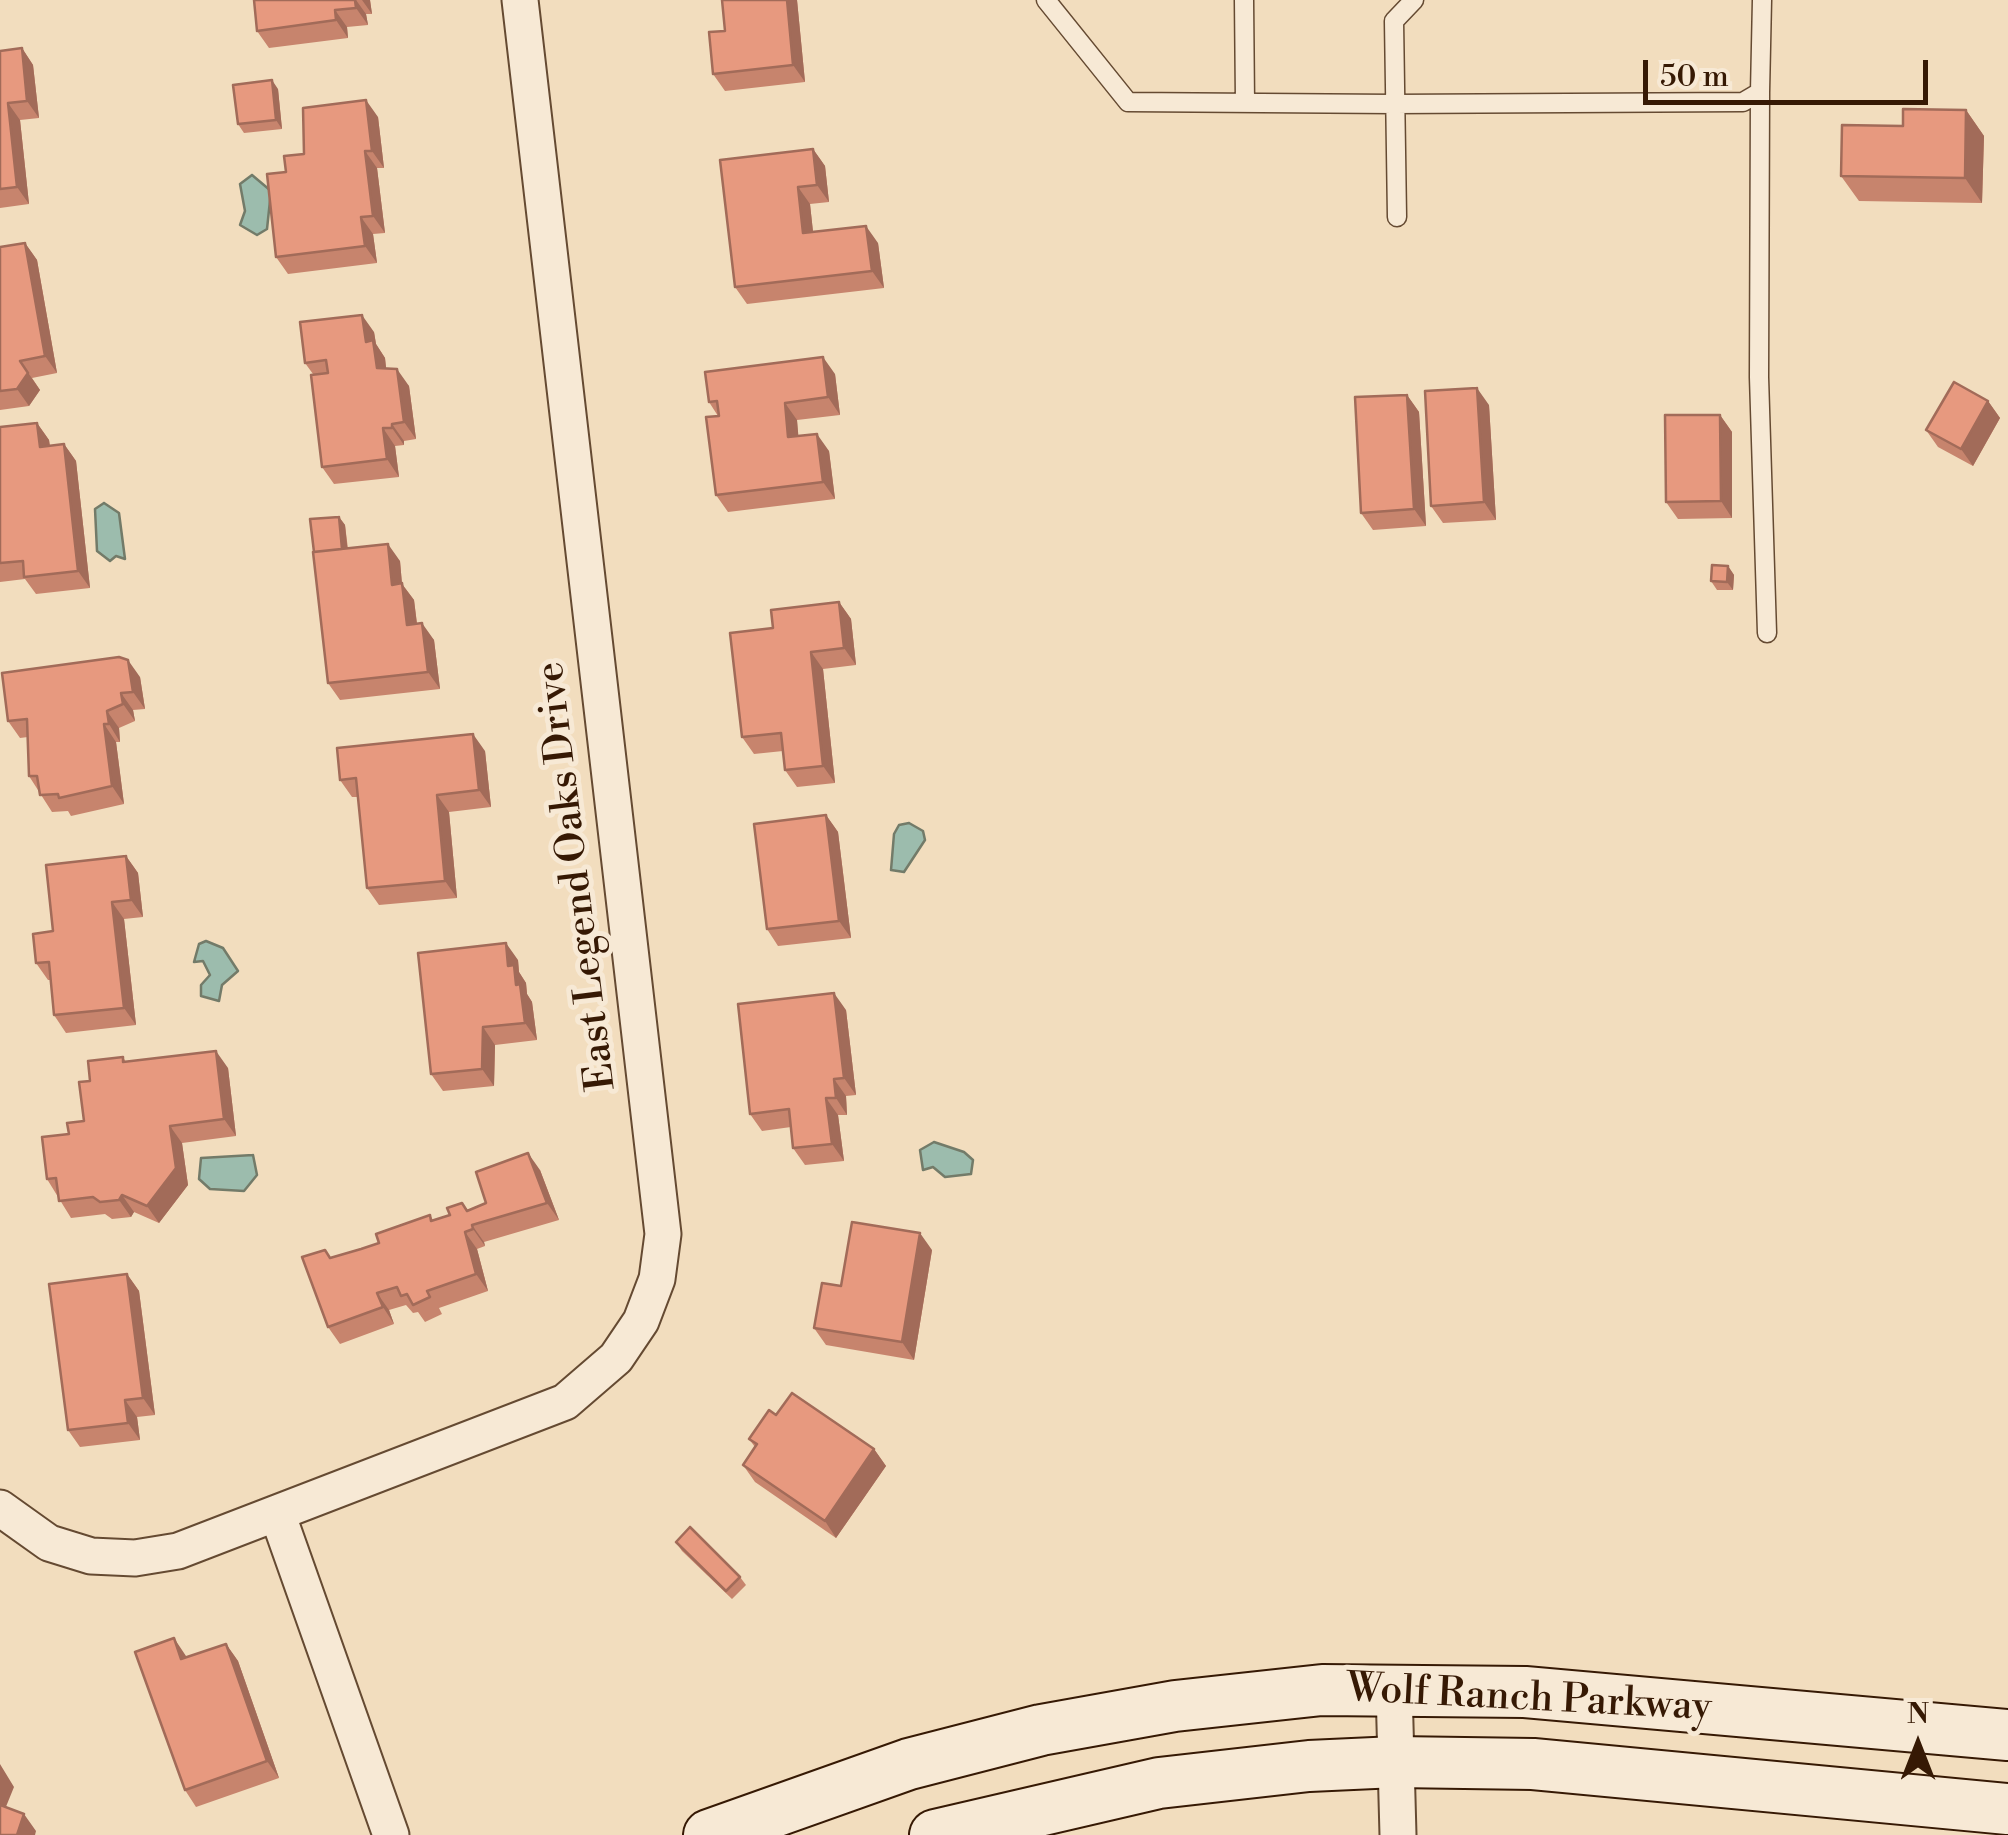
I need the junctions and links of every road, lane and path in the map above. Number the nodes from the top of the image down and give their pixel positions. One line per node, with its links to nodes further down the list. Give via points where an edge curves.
1 (520, 0): 12 (street, East Legend Oaks Drive, via 662,1234 656,1278 641,1321 616,1358 565,1402)
2 (1046, 0): 7 (lane, via 1128,102)
3 (1244, 0): 7 (lane)
4 (1414, 0): 8 (lane, via 1394,21)
5 (1762, 0): 6 (lane)
6 (1760, 92): 8 (lane, via 1743,102); 10 (lane)
7 (1244, 102): 8 (lane)
8 (1394, 104): 9 (lane)
9 (1397, 216)
10 (1767, 634)
11 (0, 1508): 12 (street, East Legend Oaks Drive, via 49,1543 92,1556 135,1558 178,1550)
12 (277, 1513): 17 (street)
13 (1394, 1688): 14 (street, Wolf Ranch Parkway, via 1591,1696); 15 (street); 18 (street, Wolf Ranch Parkway, via 1192,1704 1040,1730 909,1764)
14 (2008, 1735)
15 (1396, 1762): 16 (street, Wolf Ranch Parkway, via 1534,1764); 19 (street, Wolf Ranch Parkway, via 1159,1783); 20 (street)
16 (2008, 1809)
17 (391, 1835)
18 (709, 1835)
19 (936, 1835)
20 (1398, 1835)

